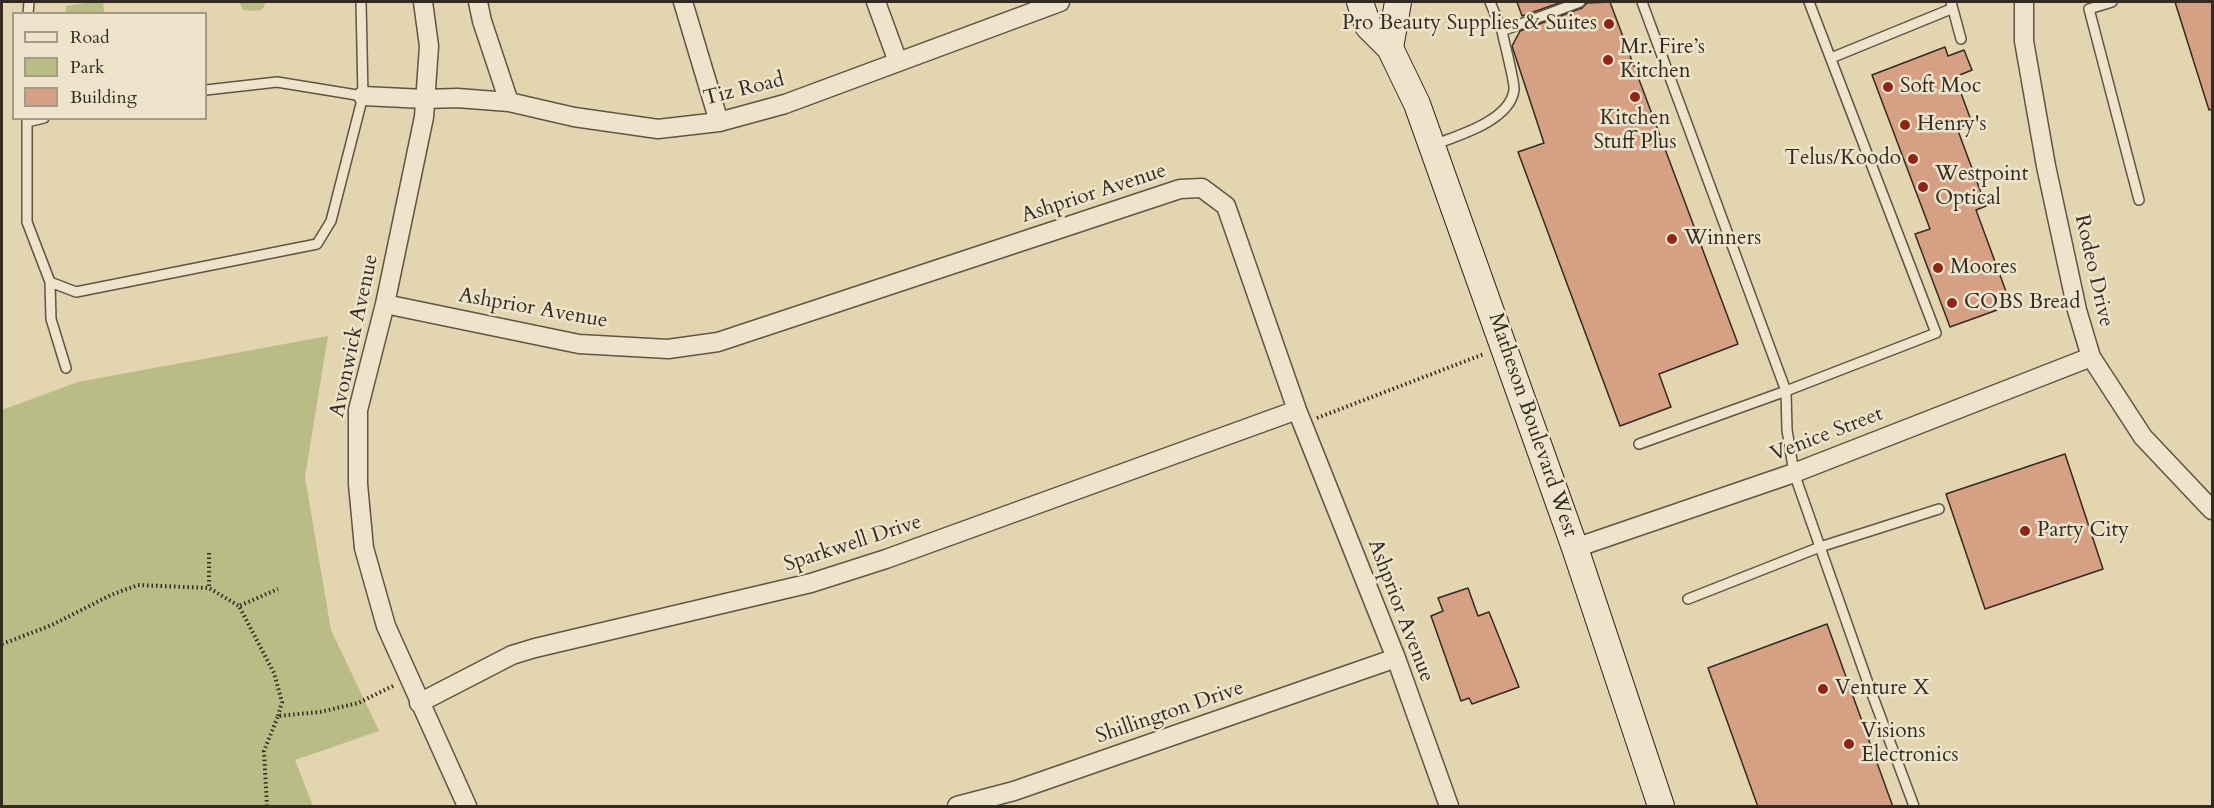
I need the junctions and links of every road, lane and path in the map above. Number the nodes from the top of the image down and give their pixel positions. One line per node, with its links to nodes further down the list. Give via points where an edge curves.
1 (361, 2): 22 (lane)
2 (423, 2): 23 (street, Avonwick Avenue, via 429,46)
3 (478, 2): 24 (street)
4 (683, 2): 26 (street)
5 (876, 2): 20 (street)
6 (1060, 2): 20 (street, Tiz Road)
7 (1360, 2): 18 (street, Matheson Boulevard West, via 1368,26)
8 (1398, 2): 18 (street)
9 (1490, 2): 16 (lane)
10 (1580, 2): 16 (lane)
11 (1642, 2): 34 (lane)
12 (1809, 2): 19 (lane)
13 (2024, 2): 32 (street, Rodeo Drive, via 2024,41 2046,166)
14 (2112, 2): 28 (lane, via 2089,9)
15 (1951, 5): 17 (lane); 19 (lane)
16 (1502, 31): 27 (lane, via 1514,90 1504,111 1478,127)
17 (1961, 39)
18 (1390, 48): 27 (street, Matheson Boulevard West)
19 (1831, 58): 34 (lane, via 1936,333)
20 (898, 62): 26 (street, Tiz Road, via 785,104)
21 (207, 90): 22 (lane, via 277,82)
22 (363, 96): 23 (street, Tiz Road); 29 (lane, via 331,221 317,244 76,291)
23 (425, 99): 24 (street, Tiz Road); 30 (street, Avonwick Avenue)
24 (509, 102): 26 (street, Tiz Road, via 574,117 658,129)
25 (27, 120): 29 (lane, via 27,222)
26 (719, 122)
27 (1432, 146): 31 (street, Matheson Boulevard West)
28 (2139, 200)
29 (50, 282): 33 (lane, via 51,319)
30 (385, 304): 35 (street, Ashprior Avenue, via 579,344 668,349 698,345 1180,189 1202,188 1226,206); 49 (street, Avonwick Avenue, via 358,411 358,484 364,548 386,626)
31 (1505, 346): 35 (path); 41 (street, Matheson Boulevard West)
32 (2091, 357): 37 (street, Venice Street); 39 (street, Rodeo Drive, via 2143,436)
33 (66, 368)
34 (1786, 391): 36 (lane); 37 (lane)
35 (1300, 417): 48 (street, Ashprior Avenue); 50 (street, Sparkwell Drive, via 811,583 512,655)
36 (1639, 444)
37 (1794, 473): 40 (lane); 41 (street, Venice Street)
38 (1939, 509): 40 (lane)
39 (2212, 510)
40 (1820, 547): 45 (lane); 58 (lane)
41 (1575, 548): 57 (street, Matheson Boulevard West)
42 (209, 553): 43 (path)
43 (210, 588): 46 (path); 47 (path, via 138,585)
44 (279, 589): 46 (path)
45 (1688, 599)
46 (239, 606): 51 (path, via 274,673 282,702)
47 (2, 644)
48 (1396, 658): 52 (street, Shillington Drive); 56 (street, Ashprior Avenue)
49 (409, 678): 50 (street, Avonwick Avenue); 51 (path, via 358,704)
50 (419, 703): 54 (street, Avonwick Avenue)
51 (279, 716): 53 (path, via 264,751)
52 (1017, 799): 55 (street, Shillington Drive)
53 (267, 807)
54 (467, 807)
55 (957, 807)
56 (1449, 807)
57 (1661, 807)
58 (1914, 807)

